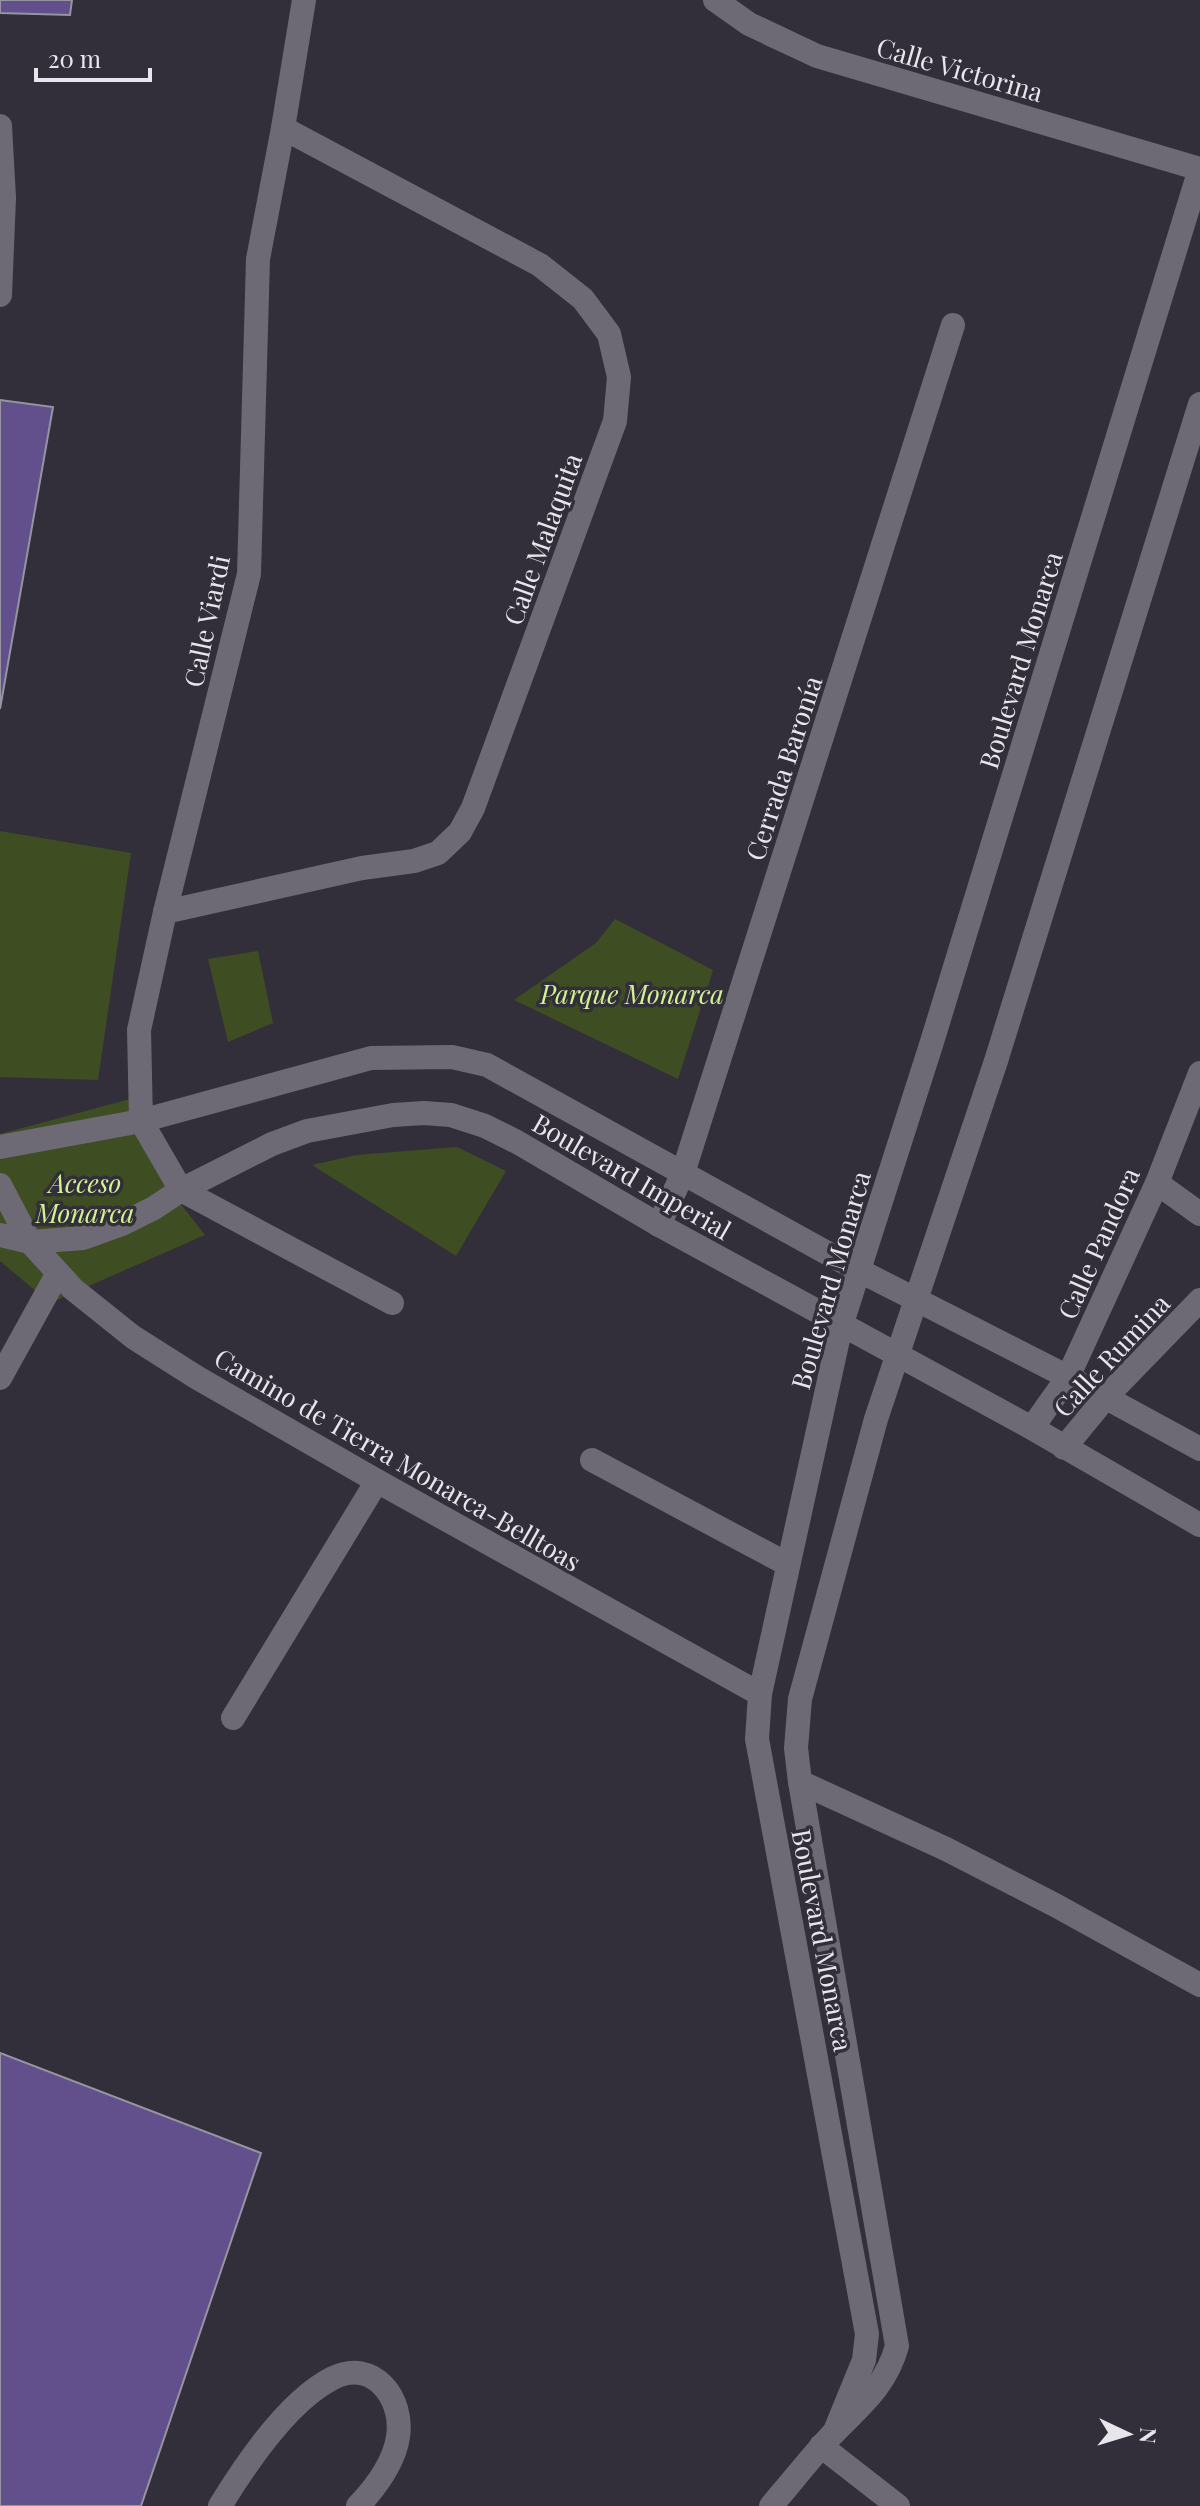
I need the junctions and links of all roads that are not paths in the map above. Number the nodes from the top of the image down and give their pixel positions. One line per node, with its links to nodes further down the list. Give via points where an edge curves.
1 (304, 0): 4 (street, Calle Viardi)
2 (715, 0): 5 (street, Calle Victorina, via 749,24 817,56)
3 (0, 126): 6 (street)
4 (283, 128): 10 (street, Calle Viardi, via 258,259 249,574); 10 (street, Calle Malaquita, via 540,265 583,299 609,334 619,377 615,421 460,832 438,853 414,861)
5 (1200, 169): 22 (street, Boulevard Monarca)
6 (2, 198): 7 (street)
7 (0, 295)
8 (953, 325): 14 (street, Cerrada Baronía)
9 (1200, 404): 25 (street, Boulevard Monarca)
10 (165, 912): 12 (street, Calle Viardi, via 139,1030)
11 (1200, 1073): 15 (street, Calle Pandora)
12 (141, 1121): 13 (street, Boulevard Imperial); 14 (street, Boulevard Imperial, via 371,1058 452,1057 487,1065); 17 (street, Calle Viardi)
13 (0, 1147)
14 (683, 1173): 19 (street, Cerrada Baronía); 22 (street, Boulevard Imperial)
15 (1157, 1183): 18 (street); 29 (street, Calle Pandora)
16 (0, 1185): 21 (street, Camino de Tierra Monarca-Belltoas)
17 (181, 1190): 19 (street, Boulevard Imperial, via 307,1131 364,1118 424,1113 485,1126); 21 (street, Boulevard Imperial, via 92,1236); 26 (street)
18 (1200, 1214)
19 (659, 1225): 27 (street, Boulevard Imperial)
20 (0, 1235): 21 (street, Boulevard Imperial)
21 (30, 1242): 23 (street, Camino de Tierra Monarca-Belltoas)
22 (858, 1270): 25 (street, Boulevard Imperial); 27 (street, Boulevard Monarca)
23 (58, 1273): 30 (street); 36 (street, Camino de Tierra Monarca-Belltoas, via 133,1337)
24 (1200, 1300): 31 (street, Calle Rumina)
25 (917, 1301): 28 (street, Boulevard Monarca); 29 (street, Boulevard Imperial)
26 (392, 1303)
27 (841, 1326): 28 (street, Boulevard Imperial); 38 (street, Boulevard Monarca)
28 (898, 1356): 32 (street, Boulevard Imperial); 41 (street, Boulevard Monarca, via 800,1699)
29 (1068, 1377): 31 (street, Boulevard Imperial); 32 (street, Calle Pandora)
30 (0, 1378)
31 (1106, 1397): 33 (street, Calle Rumina); 34 (street, Boulevard Imperial)
32 (1032, 1428): 33 (street, Boulevard Imperial)
33 (1064, 1448): 37 (street, Boulevard Imperial)
34 (1200, 1449)
35 (592, 1460): 38 (street)
36 (377, 1481): 39 (street, Camino de Tierra Monarca-Belltoas); 40 (street)
37 (1200, 1525)
38 (787, 1564): 39 (street, Boulevard Monarca)
39 (760, 1694): 43 (street, Boulevard Monarca, via 757,1739 867,2334 864,2360)
40 (233, 1718)
41 (800, 1782): 42 (street, via 970,1862); 43 (street, Boulevard Monarca, via 897,2346 883,2380)
42 (1200, 1985)
43 (828, 2438): 46 (street, Boulevard Monarca); 47 (street)
44 (220, 2506): 45 (street, via 244,2466 310,2393 335,2377 355,2373 379,2379 395,2400 398,2437 385,2471)
45 (358, 2506)
46 (771, 2506)
47 (898, 2506)

